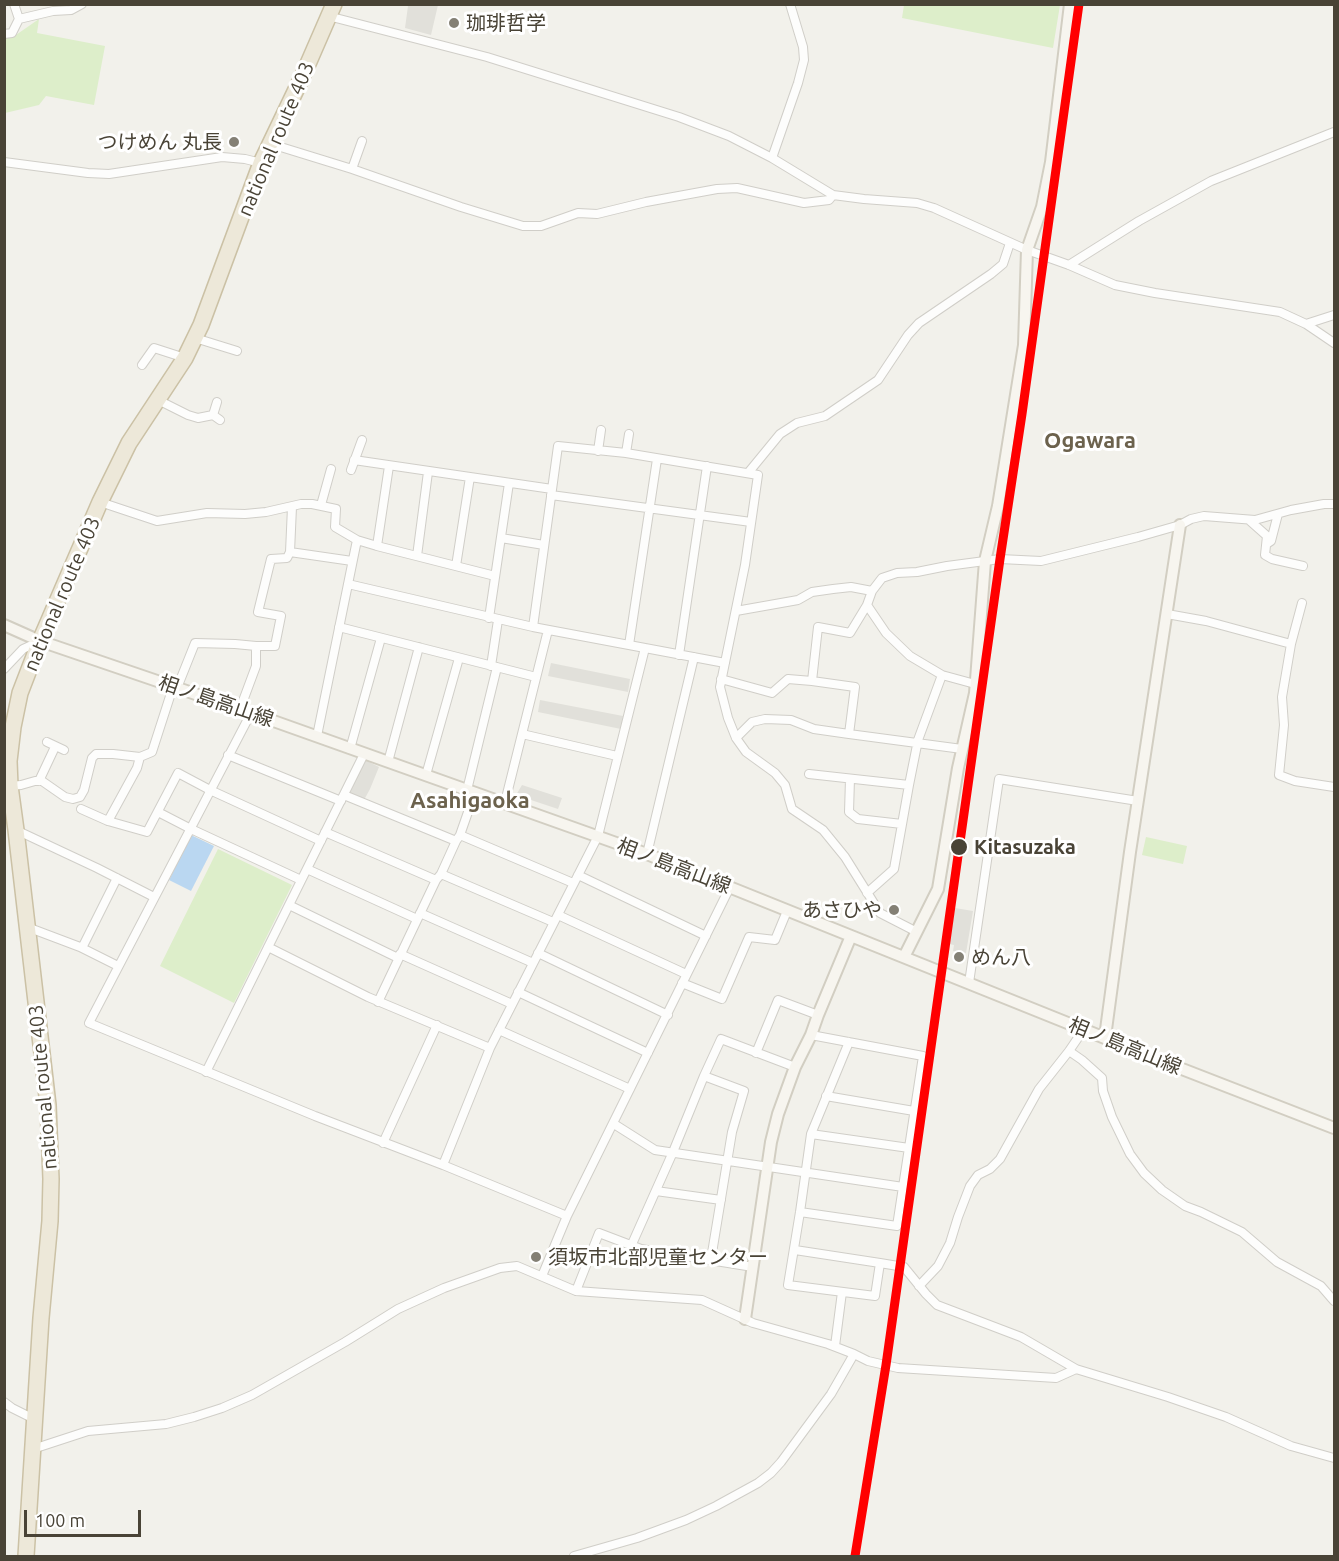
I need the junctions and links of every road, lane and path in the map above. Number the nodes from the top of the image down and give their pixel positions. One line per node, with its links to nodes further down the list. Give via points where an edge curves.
1 (14, 4): 6 (street)
2 (82, 4): 6 (street, via 71,10)
3 (790, 4): 11 (street, via 804,60)
4 (1070, 4): 17 (street, via 1051,162)
5 (331, 10): 10 (highway, national route 403); 11 (street, via 680,117)
6 (19, 19): 7 (street, via 12,33)
7 (4, 34)
8 (1335, 132): 18 (street, via 1211,181 1139,220)
9 (362, 141): 14 (street)
10 (271, 144): 13 (highway, national route 403); 14 (street)
11 (772, 158): 15 (street)
12 (4, 162): 13 (street, via 109,174 222,157)
13 (261, 163): 21 (highway, national route 403)
14 (352, 170): 15 (street, via 523,226 542,226 578,213 597,214 717,189 737,188 804,203 829,200)
15 (833, 195): 16 (street, via 917,203)
16 (1010, 243): 17 (street); 42 (street, via 1003,264 919,323 878,380 825,416 797,423 780,434)
17 (1028, 250): 18 (street); 64 (street, via 1024,345 998,506)
18 (1069, 265): 20 (street, via 1115,285 1271,310)
19 (1335, 315): 20 (street)
20 (1306, 324): 22 (street)
21 (195, 338): 23 (street); 24 (highway, national route 403)
22 (1335, 343)
23 (237, 351)
24 (185, 358): 25 (street, via 154,348); 26 (highway, national route 403)
25 (142, 365)
26 (158, 400): 28 (street, via 198,418); 46 (highway, national route 403, via 129,443)
27 (217, 402): 28 (street)
28 (213, 415): 29 (street)
29 (220, 420)
30 (602, 430): 33 (street)
31 (629, 434): 34 (street)
32 (362, 440): 36 (street)
33 (598, 451): 34 (street); 45 (street, via 558,446)
34 (626, 453): 35 (street)
35 (657, 459): 38 (street); 50 (street)
36 (354, 460): 37 (street); 40 (street)
37 (389, 466): 41 (street); 60 (street)
38 (707, 466): 42 (street); 52 (street)
39 (331, 469): 48 (street)
40 (351, 470)
41 (428, 471): 43 (street); 62 (street)
42 (748, 473): 54 (street, via 758,475)
43 (470, 477): 44 (street); 65 (street)
44 (509, 483): 45 (street); 56 (street)
45 (551, 492): 50 (street); 59 (street)
46 (100, 502): 49 (street, via 158,520); 80 (highway, national route 403)
47 (1335, 504): 51 (street)
48 (321, 505): 49 (street); 57 (street, via 336,509 335,527)
49 (292, 507): 61 (street)
50 (649, 508): 52 (street); 82 (street)
51 (1278, 514): 53 (street); 58 (street, via 1271,541)
52 (700, 515): 54 (street); 86 (street)
53 (1249, 520): 55 (street, via 1204,516); 58 (street, via 1267,536)
54 (751, 522): 72 (street)
55 (1180, 525): 64 (street, via 1041,561); 73 (street)
56 (501, 538): 59 (street); 67 (street)
57 (357, 540): 60 (street); 63 (street)
58 (1267, 543): 66 (street, via 1265,555)
59 (544, 545): 77 (street)
60 (376, 546): 62 (street)
61 (290, 552): 63 (street); 83 (street, via 287,558 271,559 258,612 281,616 279,647)
62 (417, 556): 65 (street)
63 (352, 561): 68 (street)
64 (985, 561): 69 (street, via 897,573 882,578); 96 (street)
65 (456, 566): 67 (street)
66 (1303, 566)
67 (495, 576): 74 (street)
68 (348, 584): 74 (street); 76 (street)
69 (872, 591): 71 (street); 72 (street, via 833,589)
70 (1302, 603): 81 (street)
71 (867, 605): 92 (street, via 886,633 910,656); 95 (street, via 850,633 818,627)
72 (736, 611): 89 (street)
73 (1167, 614): 81 (street); 124 (street)
74 (494, 619): 77 (street); 90 (street)
75 (4, 626): 80 (street, 相ノ島高山線)
76 (339, 627): 79 (street); 101 (street)
77 (533, 627): 78 (street)
78 (548, 630): 82 (street); 93 (street)
79 (381, 638): 84 (street); 106 (street)
80 (40, 641): 91 (street, via 23,648); 97 (street, 相ノ島高山線); 119 (highway, national route 403, via 20,693 9,761)
81 (1291, 644): 120 (street, via 1282,697 1284,725 1279,775)
82 (629, 645): 85 (street)
83 (256, 646): 97 (street, via 195,643); 98 (street, via 256,666)
84 (419, 647): 88 (street); 113 (street)
85 (645, 648): 86 (street); 111 (street)
86 (679, 655): 87 (street)
87 (694, 657): 89 (street); 136 (street)
88 (459, 658): 90 (street); 115 (street)
89 (725, 663): 94 (street)
90 (494, 666): 93 (street); 122 (street)
91 (4, 669)
92 (942, 675): 96 (street); 104 (street)
93 (536, 677): 99 (street)
94 (721, 679): 95 (street, via 772,693 788,680); 102 (street, via 723,702)
95 (812, 681): 100 (street, via 855,687)
96 (975, 684): 107 (street)
97 (175, 688): 98 (street, 相ノ島高山線); 112 (street, via 152,752)
98 (246, 711): 101 (street, 相ノ島高山線); 110 (street)
99 (522, 734): 111 (street); 125 (street)
100 (849, 734): 102 (street, via 765,718 752,722); 104 (street)
101 (317, 736): 106 (street, 相ノ島高山線)
102 (736, 738): 144 (street, via 746,752 785,785 792,809 824,830)
103 (47, 742): 105 (street)
104 (918, 743): 107 (street); 118 (street)
105 (55, 747): 108 (street); 117 (street)
106 (350, 748): 109 (street, 相ノ島高山線)
107 (962, 749): 151 (street, via 938,889)
108 (64, 750)
109 (364, 754): 113 (street, 相ノ島高山線); 123 (street)
110 (228, 755): 121 (street); 123 (street)
111 (617, 756): 133 (street)
112 (141, 757): 117 (street, via 96,754 84,790 73,799); 128 (street)
113 (388, 762): 115 (street, 相ノ島高山線)
114 (809, 774): 116 (street)
115 (426, 775): 122 (street, 相ノ島高山線)
116 (850, 779): 118 (street); 129 (street, via 849,812 858,819)
117 (39, 781): 119 (street)
118 (909, 785): 129 (street)
119 (10, 786): 131 (highway, national route 403)
120 (1335, 787)
121 (210, 790): 127 (street, via 178,773); 130 (street); 135 (street)
122 (471, 791): 125 (street, 相ノ島高山線); 134 (street)
123 (342, 798): 132 (street); 134 (street)
124 (1138, 801): 163 (street, via 999,779); 173 (street)
125 (505, 802): 133 (street, 相ノ島高山線)
126 (81, 809): 128 (street)
127 (158, 812): 128 (street, via 147,832); 130 (street)
128 (108, 821)
129 (902, 824): 144 (street, via 894,869)
130 (191, 829): 141 (street); 145 (street)
131 (16, 830): 140 (street); 150 (highway, national route 403)
132 (326, 832): 135 (street); 139 (street)
133 (598, 836): 136 (street, 相ノ島高山線); 138 (street)
134 (458, 838): 139 (street); 142 (street)
135 (321, 841): 137 (street)
136 (647, 854): 143 (street, 相ノ島高山線)
137 (307, 869): 141 (street); 148 (street)
138 (578, 875): 142 (street); 152 (street)
139 (439, 877): 148 (street); 149 (street)
140 (117, 878): 145 (street); 155 (street)
141 (301, 880): 146 (street)
142 (573, 883): 149 (street)
143 (730, 887): 147 (street, 相ノ島高山線); 152 (street)
144 (867, 893): 151 (street, via 880,913)
145 (153, 897): 160 (street)
146 (289, 905): 154 (street); 157 (street)
147 (787, 911): 153 (street, 相ノ島高山線); 162 (street, via 775,940 749,937 722,999)
148 (419, 916): 157 (street); 159 (street)
149 (556, 919): 156 (street); 161 (street)
150 (27, 927): 155 (street); 215 (highway, national route 403, via 48,1105 51,1179)
151 (917, 932): 158 (street)
152 (706, 936): 161 (street)
153 (851, 936): 158 (street, 相ノ島高山線); 168 (street)
154 (268, 947): 165 (street); 180 (street)
155 (82, 948): 160 (street)
156 (538, 953): 159 (street); 167 (street)
157 (400, 956): 165 (street); 166 (street)
158 (904, 957): 163 (street, 相ノ島高山線)
159 (533, 963): 164 (street)
160 (118, 966): 180 (street, via 89,1023)
161 (686, 974): 162 (street)
162 (682, 983): 167 (street)
163 (969, 983): 170 (street, 相ノ島高山線)
164 (518, 992): 166 (street); 177 (street)
165 (378, 1002): 169 (street)
166 (512, 1004): 171 (street)
167 (668, 1015): 177 (street)
168 (818, 1015): 172 (street); 178 (street, via 778,1000)
169 (437, 1025): 175 (street); 188 (street)
170 (1084, 1029): 173 (street, 相ノ島高山線); 176 (street)
171 (499, 1030): 175 (street); 182 (street)
172 (811, 1035): 174 (street); 179 (street)
173 (1106, 1038): 186 (street, 相ノ島高山線)
174 (849, 1042): 183 (street); 184 (street, via 923,1056)
175 (490, 1048): 192 (street)
176 (1069, 1052): 206 (street, via 1039,1089 1000,1159 970,1186 938,1266); 209 (street, via 1102,1078 1112,1118 1130,1154 1162,1190 1185,1206 1242,1232 1278,1262 1321,1286)
177 (648, 1053): 182 (street)
178 (756, 1053): 179 (street); 181 (street, via 721,1039)
179 (795, 1067): 193 (street, via 778,1114)
180 (206, 1072): 188 (street)
181 (704, 1076): 190 (street); 191 (street, via 744,1091)
182 (630, 1089): 185 (street)
183 (826, 1096): 184 (street); 187 (street)
184 (914, 1111): 189 (street)
185 (614, 1125): 190 (street, via 655,1150); 199 (street)
186 (1335, 1128)
187 (811, 1134): 189 (street); 194 (street)
188 (383, 1143): 192 (street)
189 (909, 1148): 195 (street)
190 (673, 1152): 191 (street); 196 (street)
191 (727, 1160): 193 (street); 197 (street)
192 (443, 1165): 199 (street)
193 (768, 1166): 194 (street); 204 (street)
194 (806, 1172): 195 (street); 198 (street)
195 (903, 1187): 198 (street, via 897,1226)
196 (656, 1191): 197 (street); 200 (street)
197 (721, 1200): 202 (street)
198 (800, 1212): 201 (street)
199 (567, 1216): 205 (street)
200 (632, 1244): 202 (street, via 641,1249); 207 (street, via 599,1233)
201 (795, 1250): 203 (street); 208 (street, via 788,1285)
202 (711, 1259): 204 (street)
203 (880, 1263): 206 (street, via 904,1267); 208 (street, via 875,1296)
204 (753, 1267): 210 (street)
205 (542, 1276): 207 (street); 216 (street, via 517,1266 500,1268 444,1288 398,1309 252,1395 212,1411 166,1424 88,1431)
206 (919, 1286): 213 (street, via 937,1305 1021,1337)
207 (576, 1291): 210 (street, via 702,1300)
208 (842, 1292): 211 (street)
209 (1335, 1301)
210 (745, 1319): 211 (street)
211 (835, 1346): 212 (street)
212 (854, 1354): 213 (street, via 898,1368 1056,1378); 219 (street, via 831,1394 781,1462 758,1483 686,1520)
213 (1076, 1369): 217 (street, via 1168,1397 1291,1446)
214 (4, 1402): 215 (street)
215 (35, 1419): 216 (highway, national route 403)
216 (33, 1449): 218 (highway, national route 403)
217 (1335, 1458)
218 (26, 1557)
219 (574, 1557)

